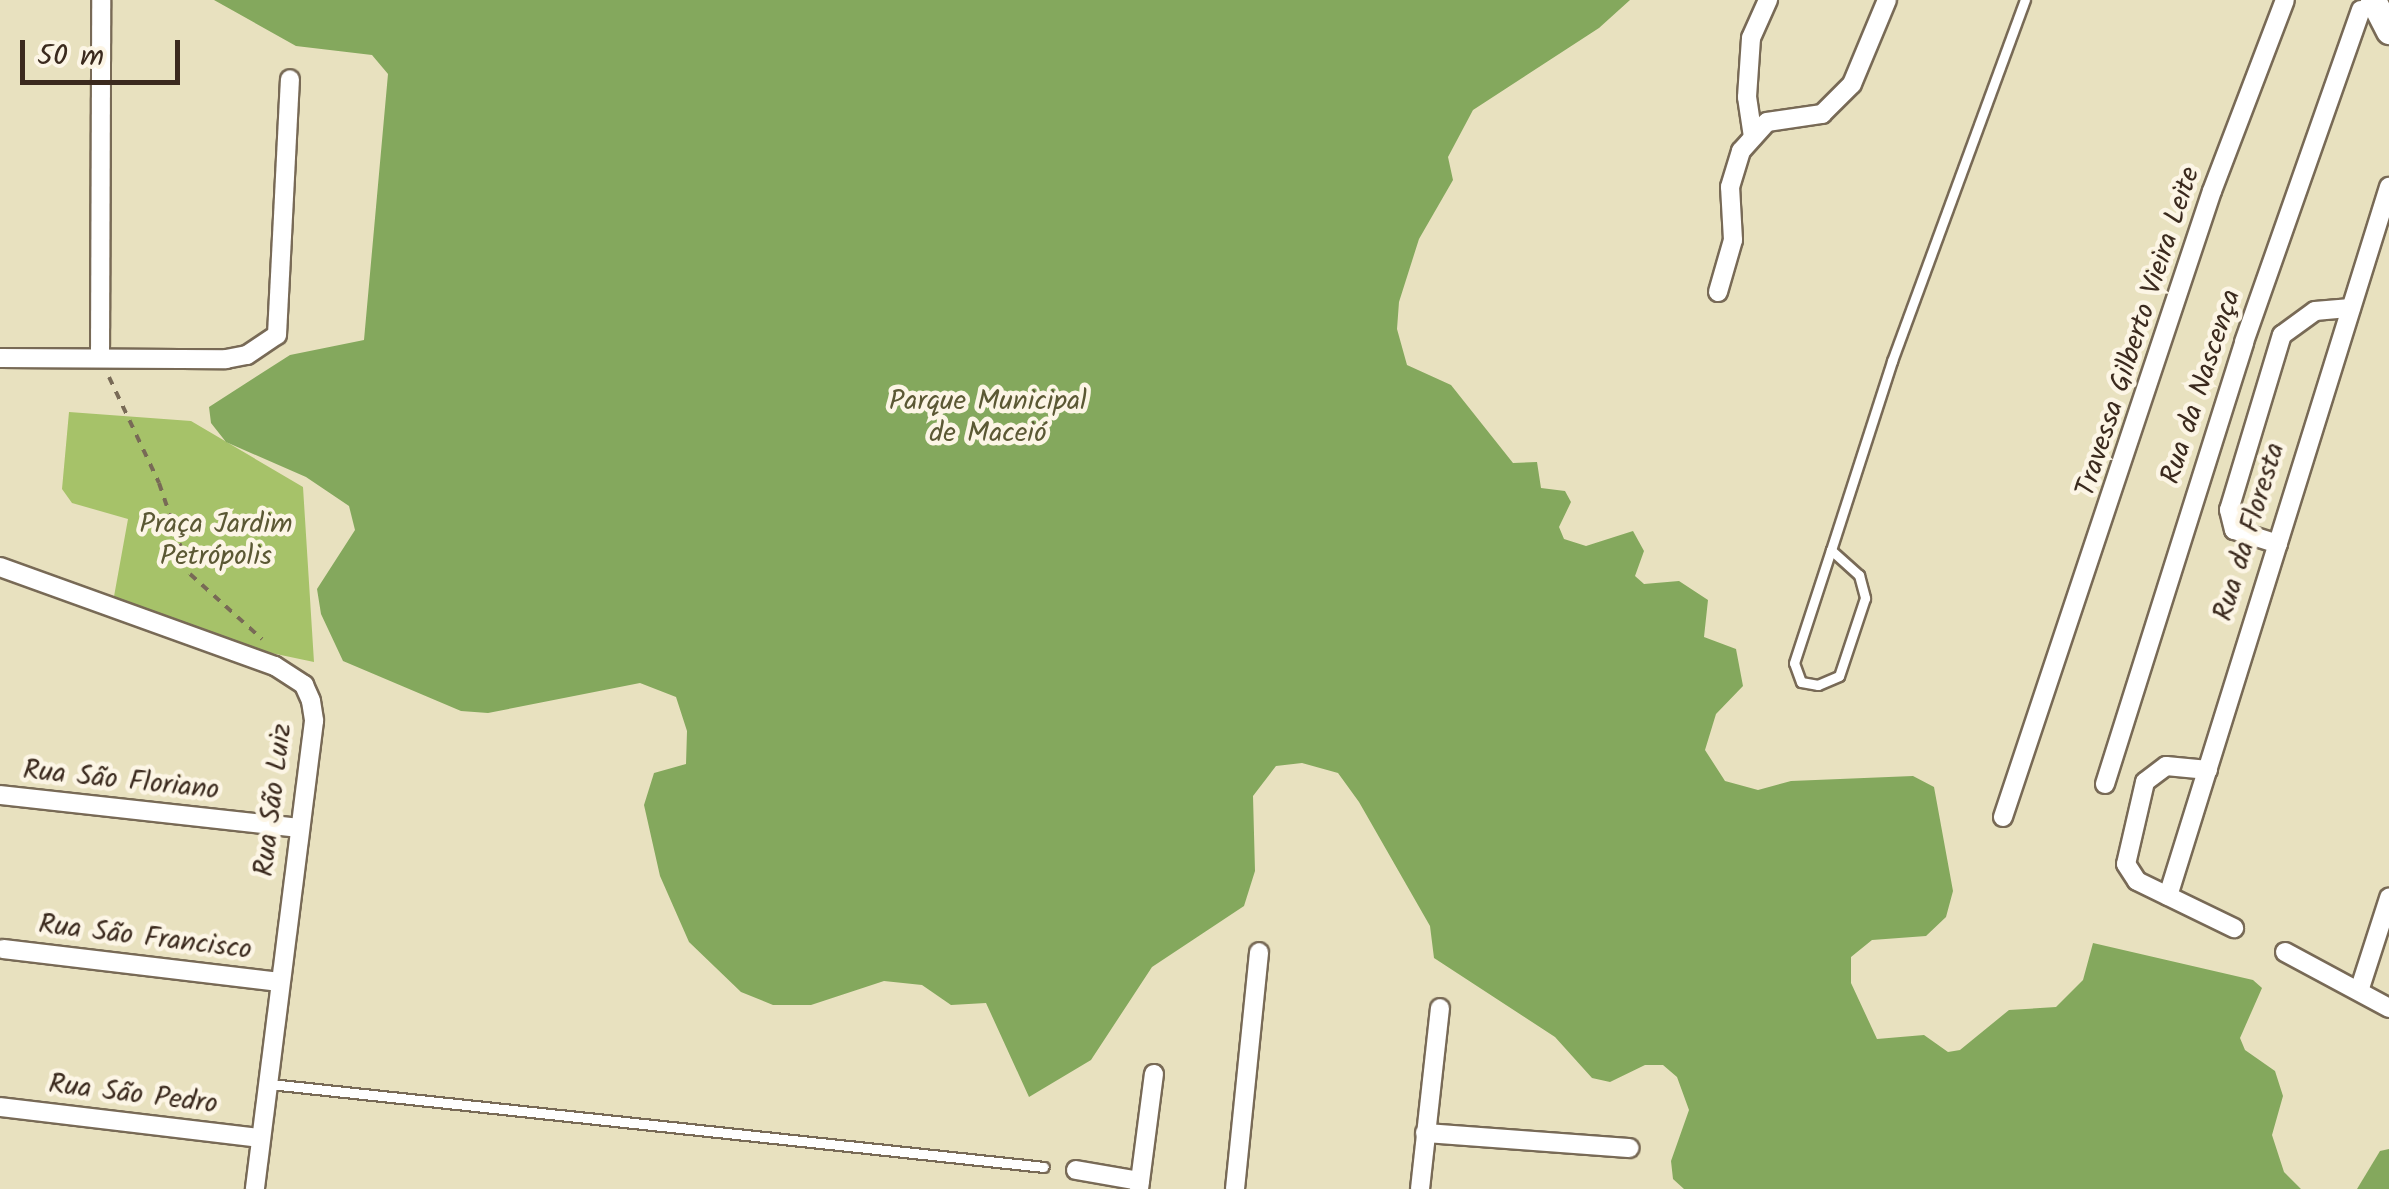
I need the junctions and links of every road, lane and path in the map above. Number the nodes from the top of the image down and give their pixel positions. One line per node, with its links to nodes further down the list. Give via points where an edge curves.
1 (101, 0): 13 (street)
2 (1768, 0): 8 (street, via 1751,38 1747,97)
3 (1887, 0): 8 (street, via 1852,84 1822,114 1767,122)
4 (2026, 0): 15 (lane, via 1892,361)
5 (2285, 0): 21 (street, Travessa Gilberto Vieira Leite, via 2212,191)
6 (2373, 13): 19 (street, Rua da Nascença, via 2244,342)
7 (290, 79): 13 (street, via 276,335 247,355 226,358)
8 (1753, 137): 10 (street, via 1741,150 1730,186 1733,240)
9 (2389, 186): 11 (street, Rua da Floresta)
10 (1718, 292)
11 (2351, 308): 14 (street, Rua da Floresta); 14 (street, via 2302,317 2282,335 2229,510 2234,530)
12 (0, 358): 13 (street)
13 (100, 358): 17 (path, via 159,483 190,574 258,632)
14 (2278, 544): 18 (street, Rua da Floresta)
15 (1831, 550): 15 (lane, via 1859,574 1865,598 1839,676 1818,685 1801,682 1794,663)
16 (0, 567): 17 (street, Rua São Luiz)
17 (274, 666): 22 (street, Rua São Luiz, via 304,685 314,721)
18 (2208, 770): 23 (street, Rua da Floresta); 23 (street, via 2166,766 2145,782 2126,864 2137,881)
19 (2106, 784)
20 (0, 796): 22 (street, Rua São Floriano)
21 (2003, 818)
22 (296, 828): 29 (street, Rua São Luiz)
23 (2168, 896): 25 (street)
24 (2389, 898): 30 (street)
25 (2234, 928)
26 (3, 949): 29 (street, Rua São Francisco)
27 (1260, 952): 43 (street)
28 (2285, 952): 30 (street)
29 (279, 982): 34 (street, Rua São Luiz)
30 (2360, 988): 32 (street)
31 (1440, 1008): 36 (street)
32 (2389, 1008)
33 (1154, 1074): 41 (street)
34 (267, 1084): 37 (street, Rua São Luiz); 39 (lane)
35 (0, 1107): 37 (street, Rua São Pedro)
36 (1425, 1133): 38 (street); 44 (street)
37 (260, 1138): 42 (street, Rua São Luiz)
38 (1629, 1148)
39 (1044, 1166)
40 (1076, 1170): 41 (street)
41 (1139, 1185)
42 (255, 1189)
43 (1235, 1189)
44 (1420, 1189)

